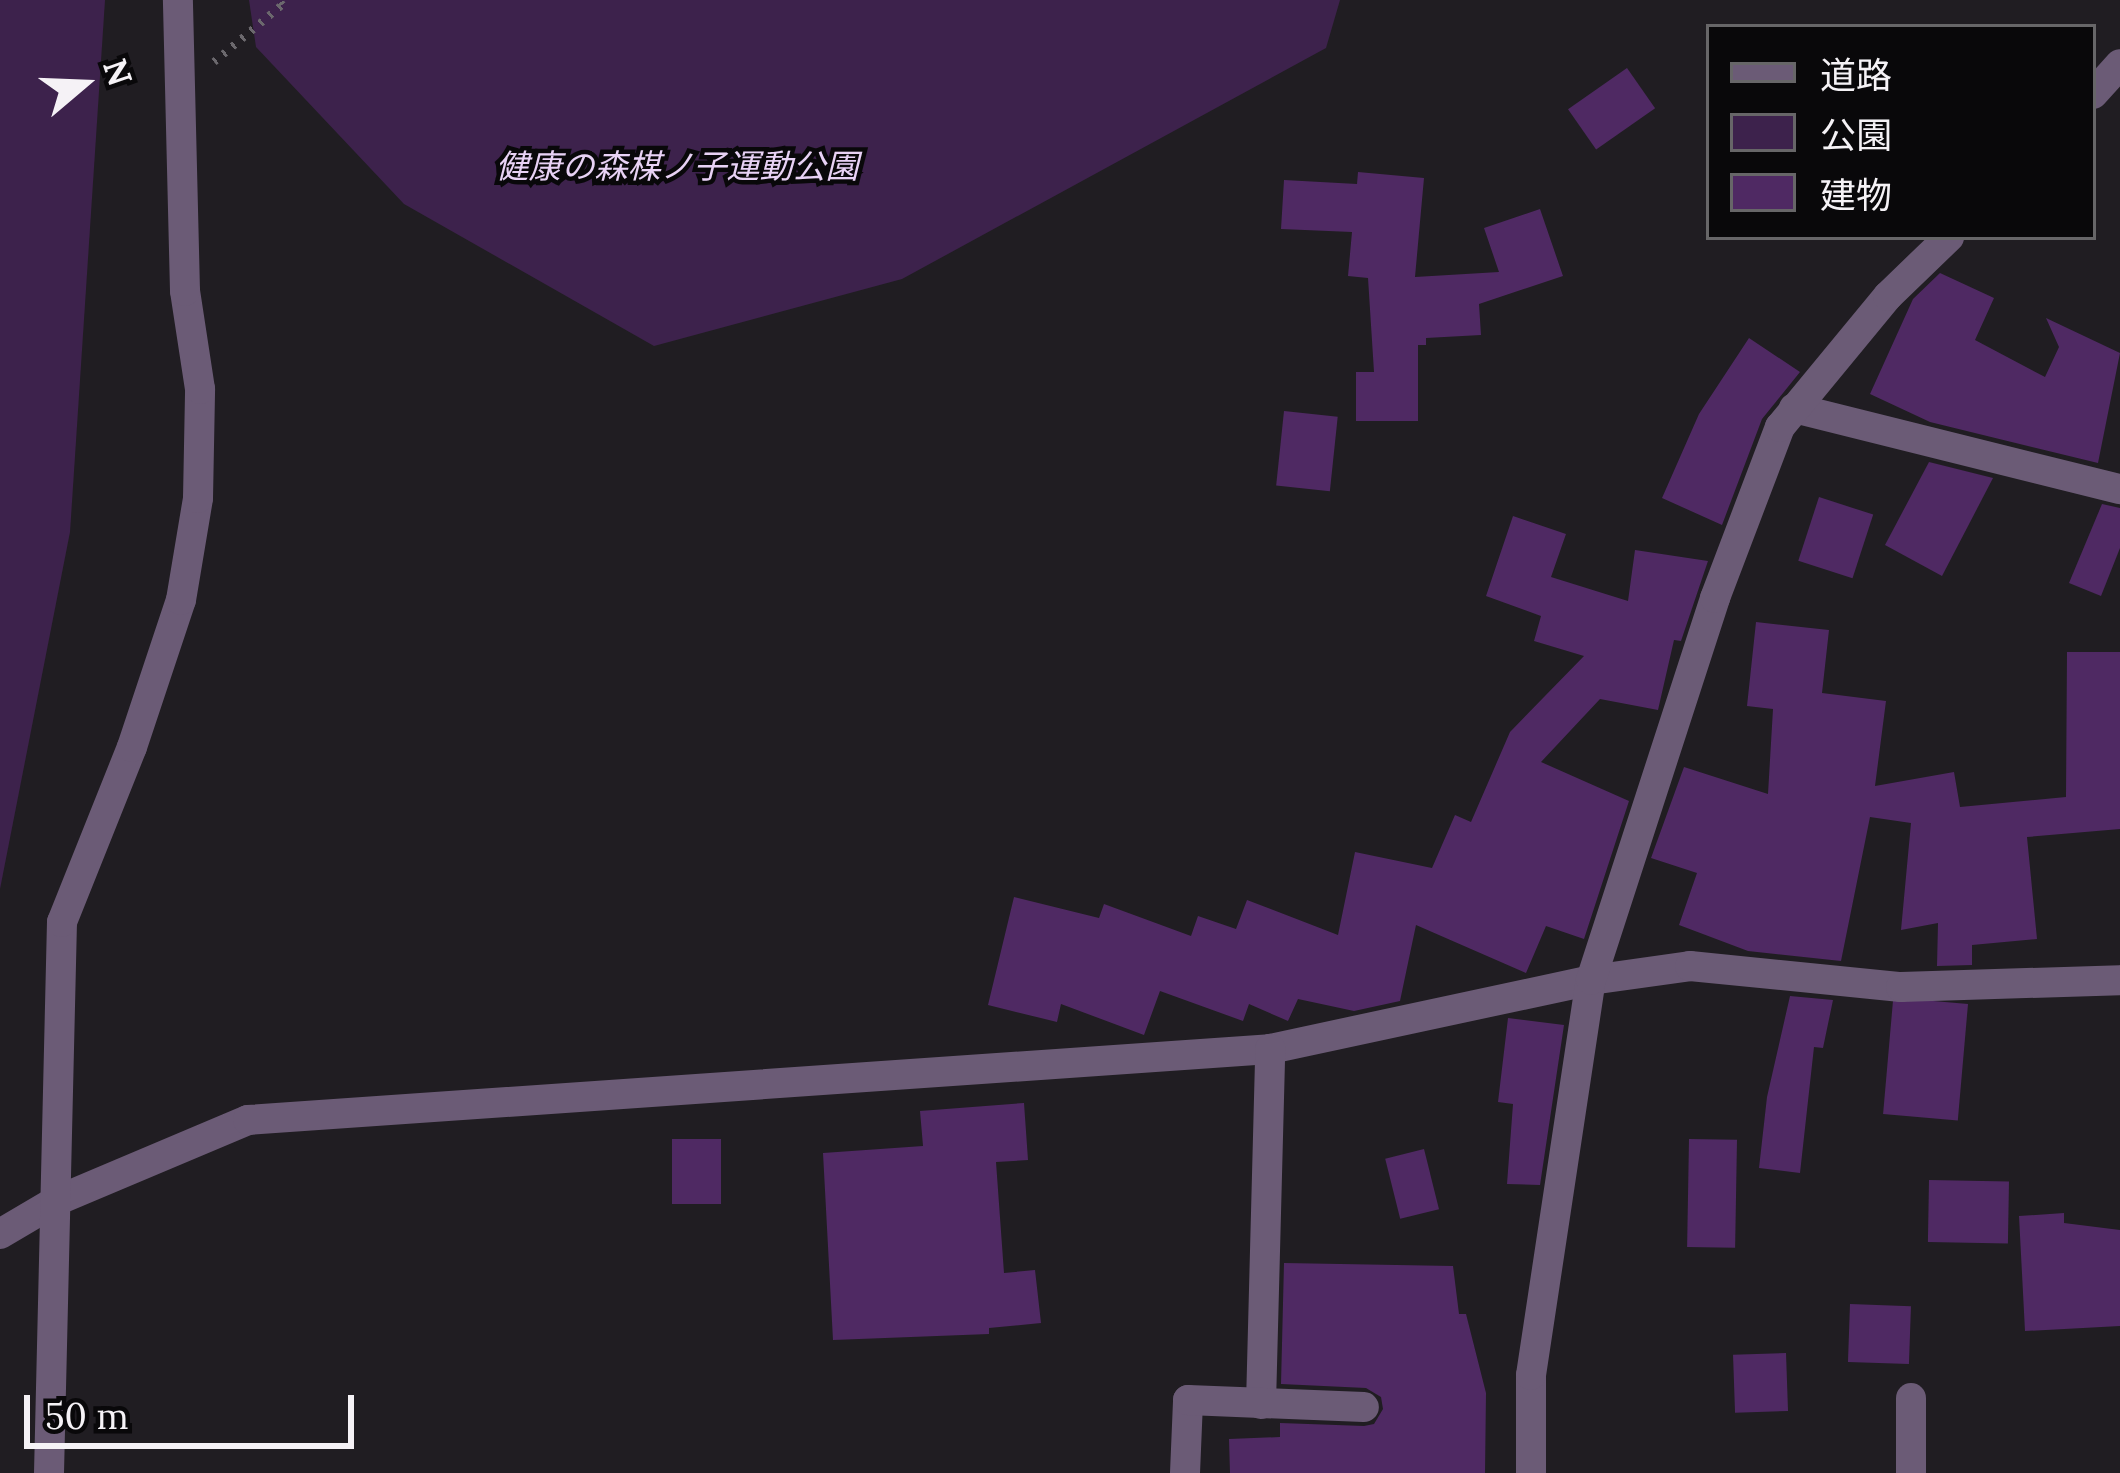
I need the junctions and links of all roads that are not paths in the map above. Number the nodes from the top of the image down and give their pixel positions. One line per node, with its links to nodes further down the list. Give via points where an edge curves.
1 (178, 0): 10 (street, via 185,291 200,389 198,498 181,599 62,922)
2 (2120, 64): 3 (street)
3 (2096, 91)
4 (1946, 240): 5 (street)
5 (1795, 408): 6 (street); 7 (street, via 1780,427 1715,598)
6 (2120, 489)
7 (1592, 980): 8 (street, via 1690,966 1901,987); 9 (street); 17 (street, via 1532,1375)
8 (2120, 980)
9 (1270, 1049): 10 (street, via 248,1120); 13 (street)
10 (56, 1201): 11 (street); 15 (street)
11 (0, 1234)
12 (1912, 1398): 18 (street)
13 (1262, 1404): 14 (street); 16 (street, via 1189,1400)
14 (1364, 1407)
15 (49, 1473)
16 (1185, 1473)
17 (1531, 1473)
18 (1911, 1473)

